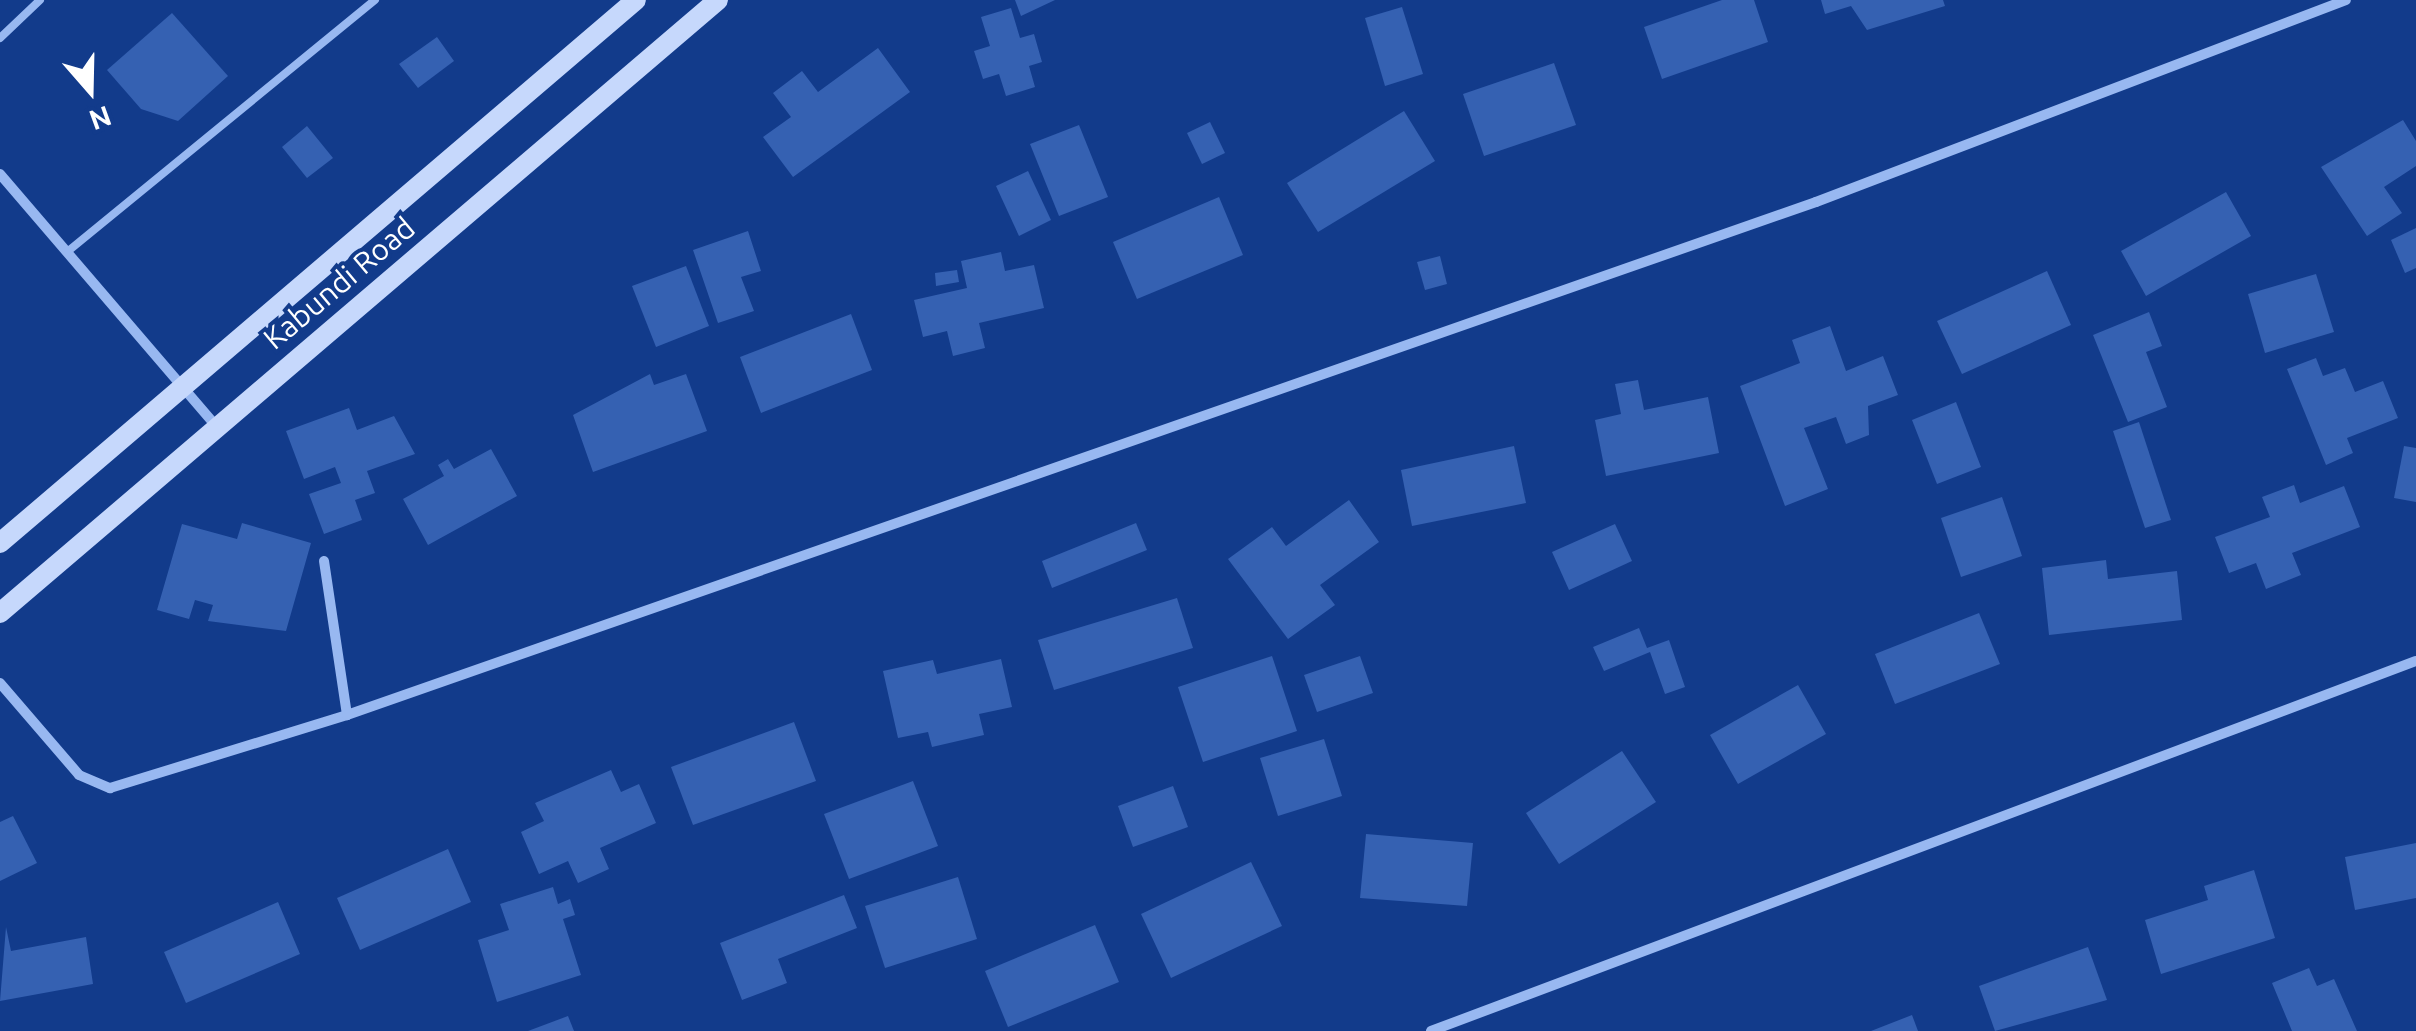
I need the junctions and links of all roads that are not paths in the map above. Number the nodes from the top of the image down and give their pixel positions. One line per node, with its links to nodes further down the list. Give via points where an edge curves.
1 (40, 0): 6 (lane)
2 (375, 0): 8 (lane)
3 (636, 0): 9 (street, Kabundi Road)
4 (718, 0): 10 (street, Kabundi Road)
5 (2346, 0): 16 (street, via 1816,202)
6 (0, 38)
7 (0, 174): 8 (street)
8 (68, 252): 9 (street)
9 (182, 386): 10 (street); 11 (street, Kabundi Road)
10 (216, 427): 13 (street, Kabundi Road)
11 (0, 542)
12 (324, 561): 16 (street)
13 (0, 613)
14 (2416, 661): 17 (street)
15 (0, 683): 16 (street, via 79,775 110,788)
16 (346, 715)
17 (1431, 1031)

